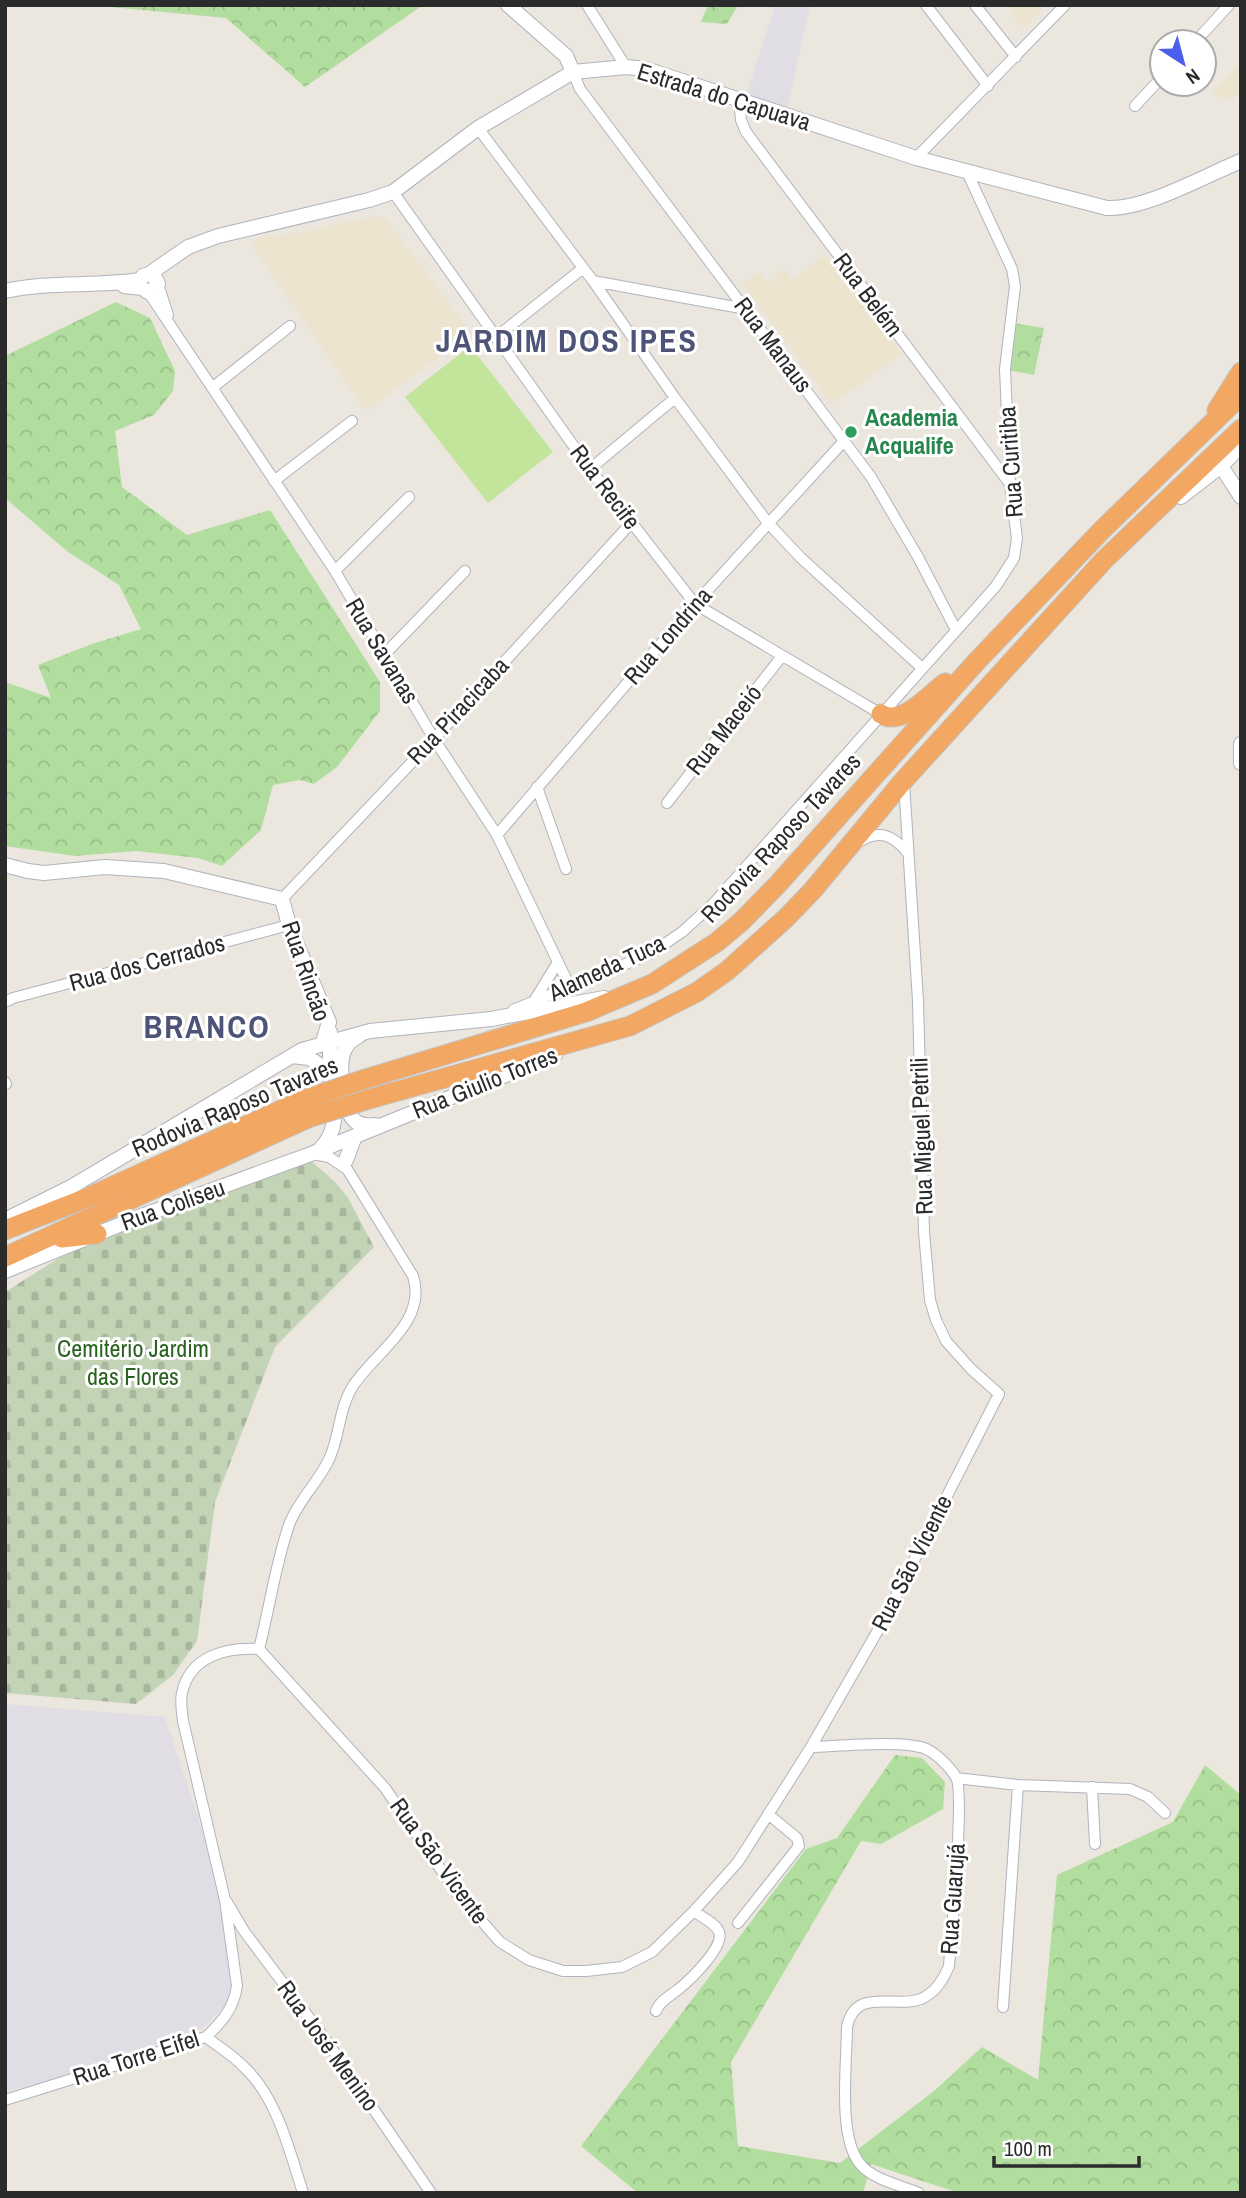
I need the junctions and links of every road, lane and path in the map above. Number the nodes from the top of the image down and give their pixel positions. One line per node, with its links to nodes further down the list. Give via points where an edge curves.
1 (508, 5): 10 (street, via 566,56)
2 (587, 5): 9 (street)
3 (926, 5): 11 (street)
4 (975, 5): 8 (street)
5 (1065, 5): 8 (street)
6 (1229, 5): 7 (street)
7 (1208, 28)
8 (1016, 57): 11 (street)
9 (625, 67): 10 (street, Estrada do Capuava); 13 (street, Estrada do Capuava, via 646,69)
10 (573, 72): 15 (street, Estrada do Capuava); 24 (street, Rua Manaus, via 580,89)
11 (988, 86): 16 (street)
12 (1148, 92): 14 (street)
13 (739, 100): 16 (street, Estrada do Capuava); 39 (street, Rua Belém, via 746,132)
14 (1135, 106)
15 (478, 128): 19 (street, Estrada do Capuava); 20 (street)
16 (916, 158): 18 (street, Estrada do Capuava)
17 (1241, 161): 18 (street, Estrada do Capuava, via 1147,201 1115,208)
18 (967, 172): 39 (street, Rua Curitiba, via 1014,276 1005,369)
19 (393, 192): 22 (street, Estrada do Capuava, via 188,247); 26 (street, Rua Recife)
20 (582, 269): 21 (street); 26 (street)
21 (593, 281): 24 (street); 30 (street)
22 (149, 283): 23 (street, via 37,285); 28 (street, Rua Savanas)
23 (5, 291)
24 (746, 309): 34 (street, Rua Manaus)
25 (290, 326): 28 (street)
26 (495, 338): 37 (street, Rua Recife)
27 (1241, 372): 32 (highway)
28 (212, 388): 38 (street, Rua Savanas)
29 (1241, 395): 32 (highway, Rodovia Raposo Tavares)
30 (675, 398): 37 (street); 43 (street)
31 (352, 421): 38 (street)
32 (1206, 428): 51 (highway, Rodovia Raposo Tavares)
33 (1241, 429): 44 (highway, Rodovia Raposo Tavares)
34 (844, 441): 43 (street, Rua Londrina); 48 (street, Rua Manaus, via 871,477)
35 (1241, 446): 36 (street)
36 (1221, 466): 41 (street); 44 (street)
37 (590, 469): 42 (street, Rua Recife)
38 (274, 481): 45 (street, Rua Savanas)
39 (1010, 484): 48 (street, Rua Curitiba, via 1017,538 1014,558 996,586)
40 (409, 497): 45 (street)
41 (1241, 498)
42 (632, 522): 47 (street, Rua Recife); 54 (street, Rua Piracicaba)
43 (768, 523): 47 (street, Rua Londrina); 52 (street)
44 (1104, 560): 57 (highway, Rodovia Raposo Tavares)
45 (335, 571): 49 (street, Rua Savanas)
46 (465, 571): 49 (street)
47 (695, 604): 50 (street, Rua Recife); 58 (street, Rua Londrina)
48 (956, 630): 52 (street, Rua Curitiba)
49 (385, 654): 54 (street, Rua Savanas)
50 (782, 656): 53 (street, Rua Recife); 59 (street, Rua Maceió)
51 (977, 661): 53 (highway, via 900,717); 68 (highway, Rodovia Raposo Tavares, via 742,921)
52 (922, 667): 53 (street, Rua Curitiba)
53 (881, 714): 69 (street, Alameda Tuca, via 712,905 682,932 650,954)
54 (434, 738): 60 (street, Rua Savanas); 65 (street, Rua Piracicaba)
55 (1241, 744): 56 (street)
56 (1241, 763)
57 (904, 780): 61 (street, Rua Miguel Petrili); 62 (highway, Rodovia Raposo Tavares)
58 (537, 787): 60 (street, Rua Londrina); 64 (street)
59 (667, 803)
60 (497, 835): 67 (street, Rua Savanas)
61 (907, 852): 62 (street, via 897,839 877,836 867,837); 92 (street, Rua Miguel Petrili, via 930,1300 946,1341)
62 (841, 854): 74 (highway, Rodovia Raposo Tavares, via 785,919 727,971 697,992)
63 (5, 864): 65 (street, via 44,873 105,867 164,872)
64 (566, 869)
65 (282, 899): 66 (street, Rua Rincão)
66 (289, 925): 70 (street, Rua dos Cerrados); 73 (street, Rua Rincão)
67 (558, 962): 69 (street, Rua Savanas); 71 (street)
68 (652, 984): 72 (street, Alameda Tuca); 80 (highway, Rodovia Raposo Tavares, bridge, via 586,1012 362,1080)
69 (570, 988): 71 (street, Alameda Tuca)
70 (5, 1002)
71 (532, 1003): 72 (street, Alameda Tuca)
72 (491, 1019): 75 (street, Alameda Tuca)
73 (329, 1022): 76 (street); 77 (street)
74 (629, 1026): 80 (highway, Rodovia Raposo Tavares, bridge, via 366,1100); 82 (street, Rua Giulio Torres)
75 (370, 1031): 76 (street, Alameda Tuca); 82 (street, via 352,1039 345,1048 341,1069 352,1118 365,1126)
76 (350, 1035): 77 (street, Alameda Tuca)
77 (327, 1041): 78 (street, Alameda Tuca); 79 (street)
78 (290, 1056): 79 (street, via 309,1058); 86 (street, Alameda Tuca, via 71,1187)
79 (330, 1072): 81 (street)
80 (306, 1109): 87 (highway, Rodovia Raposo Tavares); 89 (highway, Rodovia Raposo Tavares)
81 (335, 1117): 83 (street); 84 (street, via 328,1140)
82 (383, 1124): 83 (street, Rua Giulio Torres)
83 (348, 1139): 84 (street, Rua Coliseu); 85 (street)
84 (316, 1151): 85 (street); 88 (street, Rua Coliseu)
85 (347, 1165): 93 (street, via 413,1276 415,1306 353,1386 331,1455 294,1514)
86 (5, 1220)
87 (5, 1230)
88 (97, 1234): 89 (highway); 91 (street, Rua Coliseu)
89 (44, 1240): 90 (highway, Rodovia Raposo Tavares)
90 (5, 1257)
91 (5, 1271)
92 (999, 1394): 94 (street, Rua São Vicente, via 881,1625)
93 (259, 1649): 101 (street, via 240,1648 208,1656 192,1670 181,1694 183,1721); 102 (street, Rua São Vicente, via 385,1788 457,1893 500,1942 522,1956 563,1970 622,1967 653,1952)
94 (811, 1747): 95 (street, via 906,1745 926,1749); 99 (street, Rua São Vicente)
95 (956, 1778): 96 (street); 110 (street, Rua Guarujá, via 958,1819 949,1966 939,1985 919,2000 860,2005 847,2027 846,2132 851,2150 873,2175)
96 (1018, 1785): 97 (street); 104 (street)
97 (1091, 1787): 98 (street, via 1140,1792); 100 (street)
98 (1165, 1813)
99 (768, 1814): 102 (street, Rua São Vicente, via 738,1862); 103 (street, via 797,1838 799,1846)
100 (1095, 1844)
101 (225, 1900): 106 (street, Rua Torre Eifel, via 237,1986 226,2015); 109 (street, Rua José Menino)
102 (694, 1911): 105 (street, via 716,1927 719,1946)
103 (738, 1923)
104 (1003, 2007)
105 (656, 2011)
106 (206, 2037): 107 (street, Rua Torre Eifel); 108 (street, via 257,2081 284,2133)
107 (5, 2100)
108 (303, 2193)
109 (431, 2193)
110 (919, 2193)

